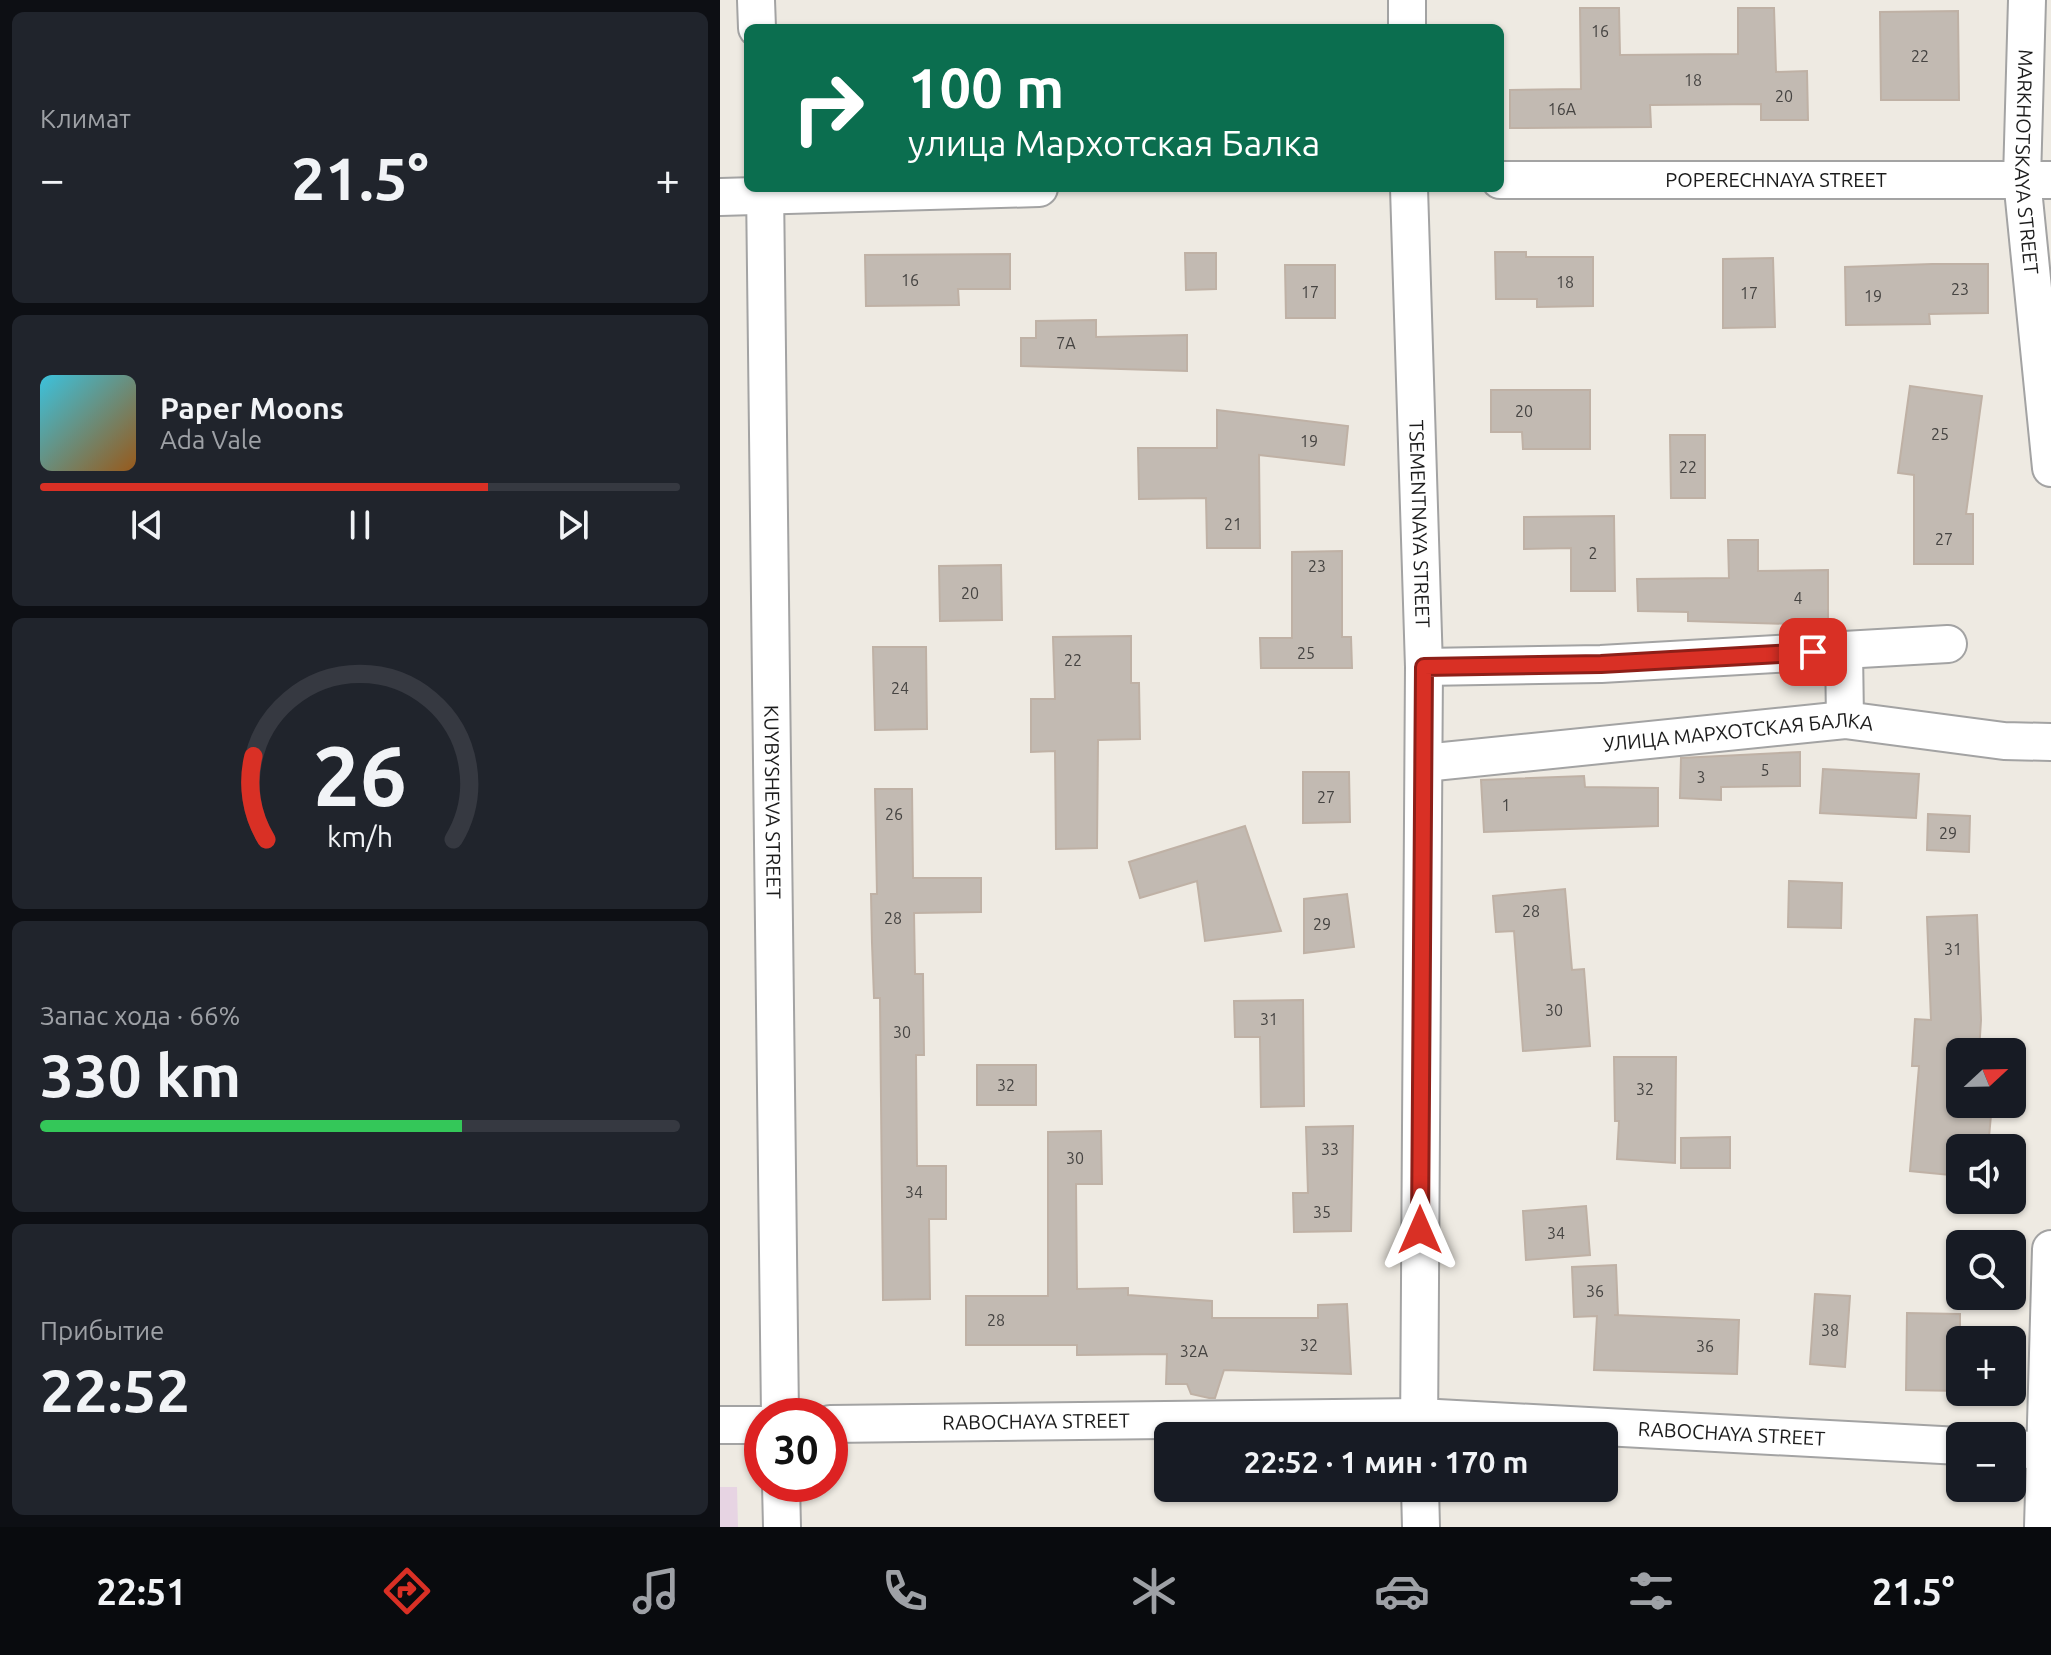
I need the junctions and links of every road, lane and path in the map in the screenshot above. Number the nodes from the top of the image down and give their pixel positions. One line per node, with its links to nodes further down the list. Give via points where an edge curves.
1 (756, 0): 4 (street)
2 (1407, 0): 5 (street)
3 (2027, 0): 7 (street, MARKHOTSKAYA STREET)
4 (757, 24)
5 (1407, 24)
6 (1504, 180): 7 (street, POPERECHNAYA STREET)
7 (2036, 180): 12 (street, MARKHOTSKAYA STREET)
8 (758, 192): 11 (street)
9 (765, 192): 20 (street, KUYBYSHEVA STREET)
10 (1409, 192): 15 (street, TSEMENTNAYA STREET)
11 (720, 197)
12 (2051, 468)
13 (1948, 644): 14 (street)
14 (1844, 650): 15 (street, via 1601,664); 16 (street)
15 (1424, 667): 18 (street, TSEMENTNAYA STREET)
16 (1845, 720): 17 (street, УЛИЦА МАРХОТСКАЯ БАЛКА); 18 (street, УЛИЦА МАРХОТСКАЯ БАЛКА)
17 (2051, 742)
18 (1424, 763): 21 (street, TSEMENTNAYA STREET)
19 (2051, 1249): 28 (street)
20 (780, 1398)
21 (1419, 1422)
22 (848, 1424): 25 (street, RABOCHAYA STREET)
23 (720, 1425): 24 (street)
24 (744, 1425)
25 (1154, 1425)
26 (1618, 1433): 27 (street, RABOCHAYA STREET)
27 (1946, 1445)
28 (2036, 1450): 33 (street)
29 (781, 1502): 31 (street)
30 (1420, 1502): 32 (street)
31 (782, 1527)
32 (1421, 1527)
33 (2043, 1527)

